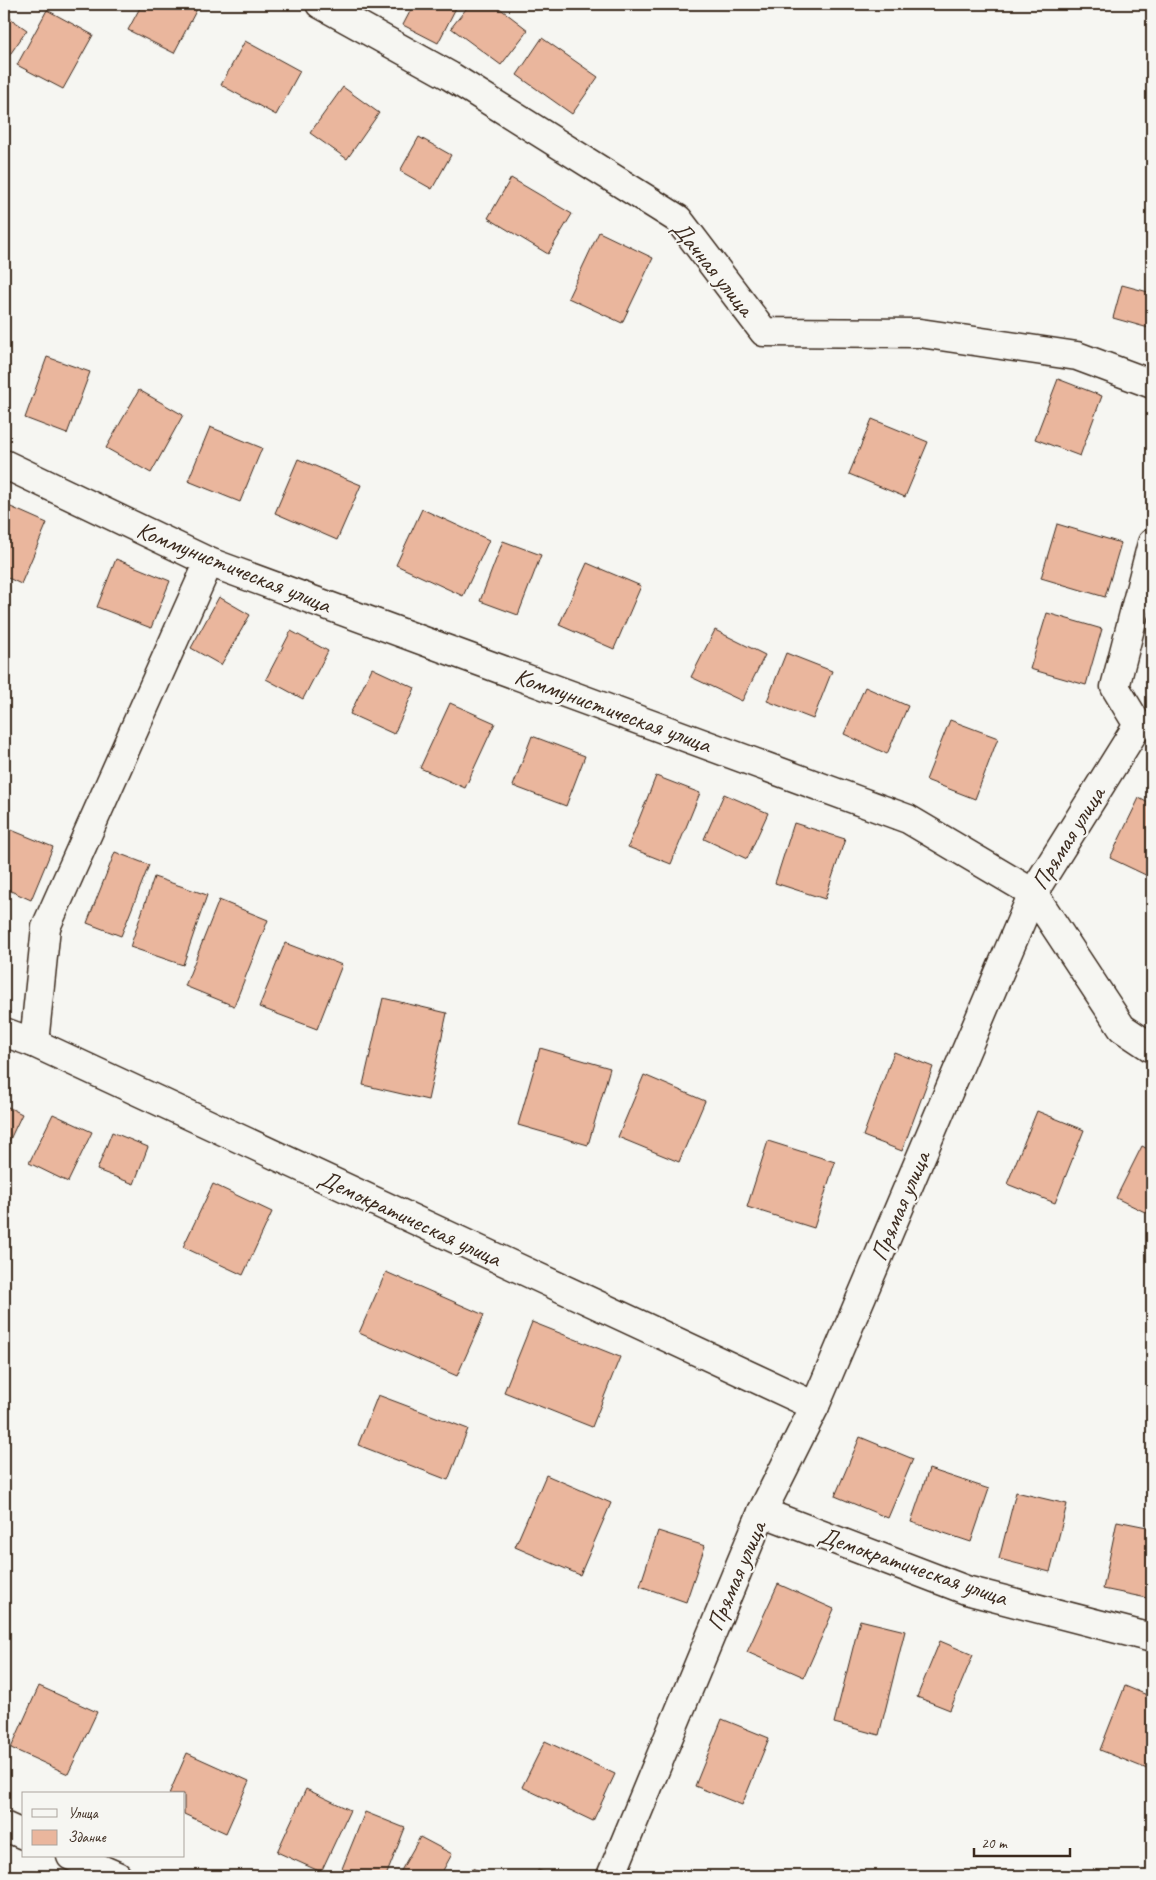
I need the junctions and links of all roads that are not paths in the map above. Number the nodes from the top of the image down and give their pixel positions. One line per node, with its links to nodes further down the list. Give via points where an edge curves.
1 (320, 4): 2 (street, Дачная улица, via 450,76 678,219 764,332 920,333 1077,356)
2 (1152, 384)
3 (4, 464): 5 (street, Коммунистическая улица)
4 (1152, 543): 6 (street, Прямая улица, via 1115,687 1138,725)
5 (209, 562): 6 (street, Коммунистическая улица, via 908,819); 8 (street, via 46,927)
6 (1033, 893): 9 (street, Коммунистическая улица, via 1122,1028); 10 (street, Прямая улица)
7 (4, 1032): 8 (street, Демократическая улица)
8 (34, 1043): 10 (street, Демократическая улица)
9 (1152, 1048)
10 (815, 1406): 11 (street, Прямая улица)
11 (762, 1512): 12 (street, Демократическая улица, via 966,1590); 17 (street, Прямая улица)
12 (1152, 1638)
13 (4, 1826): 14 (street)
14 (22, 1834)
15 (76, 1858): 16 (street)
16 (116, 1876)
17 (611, 1876)

